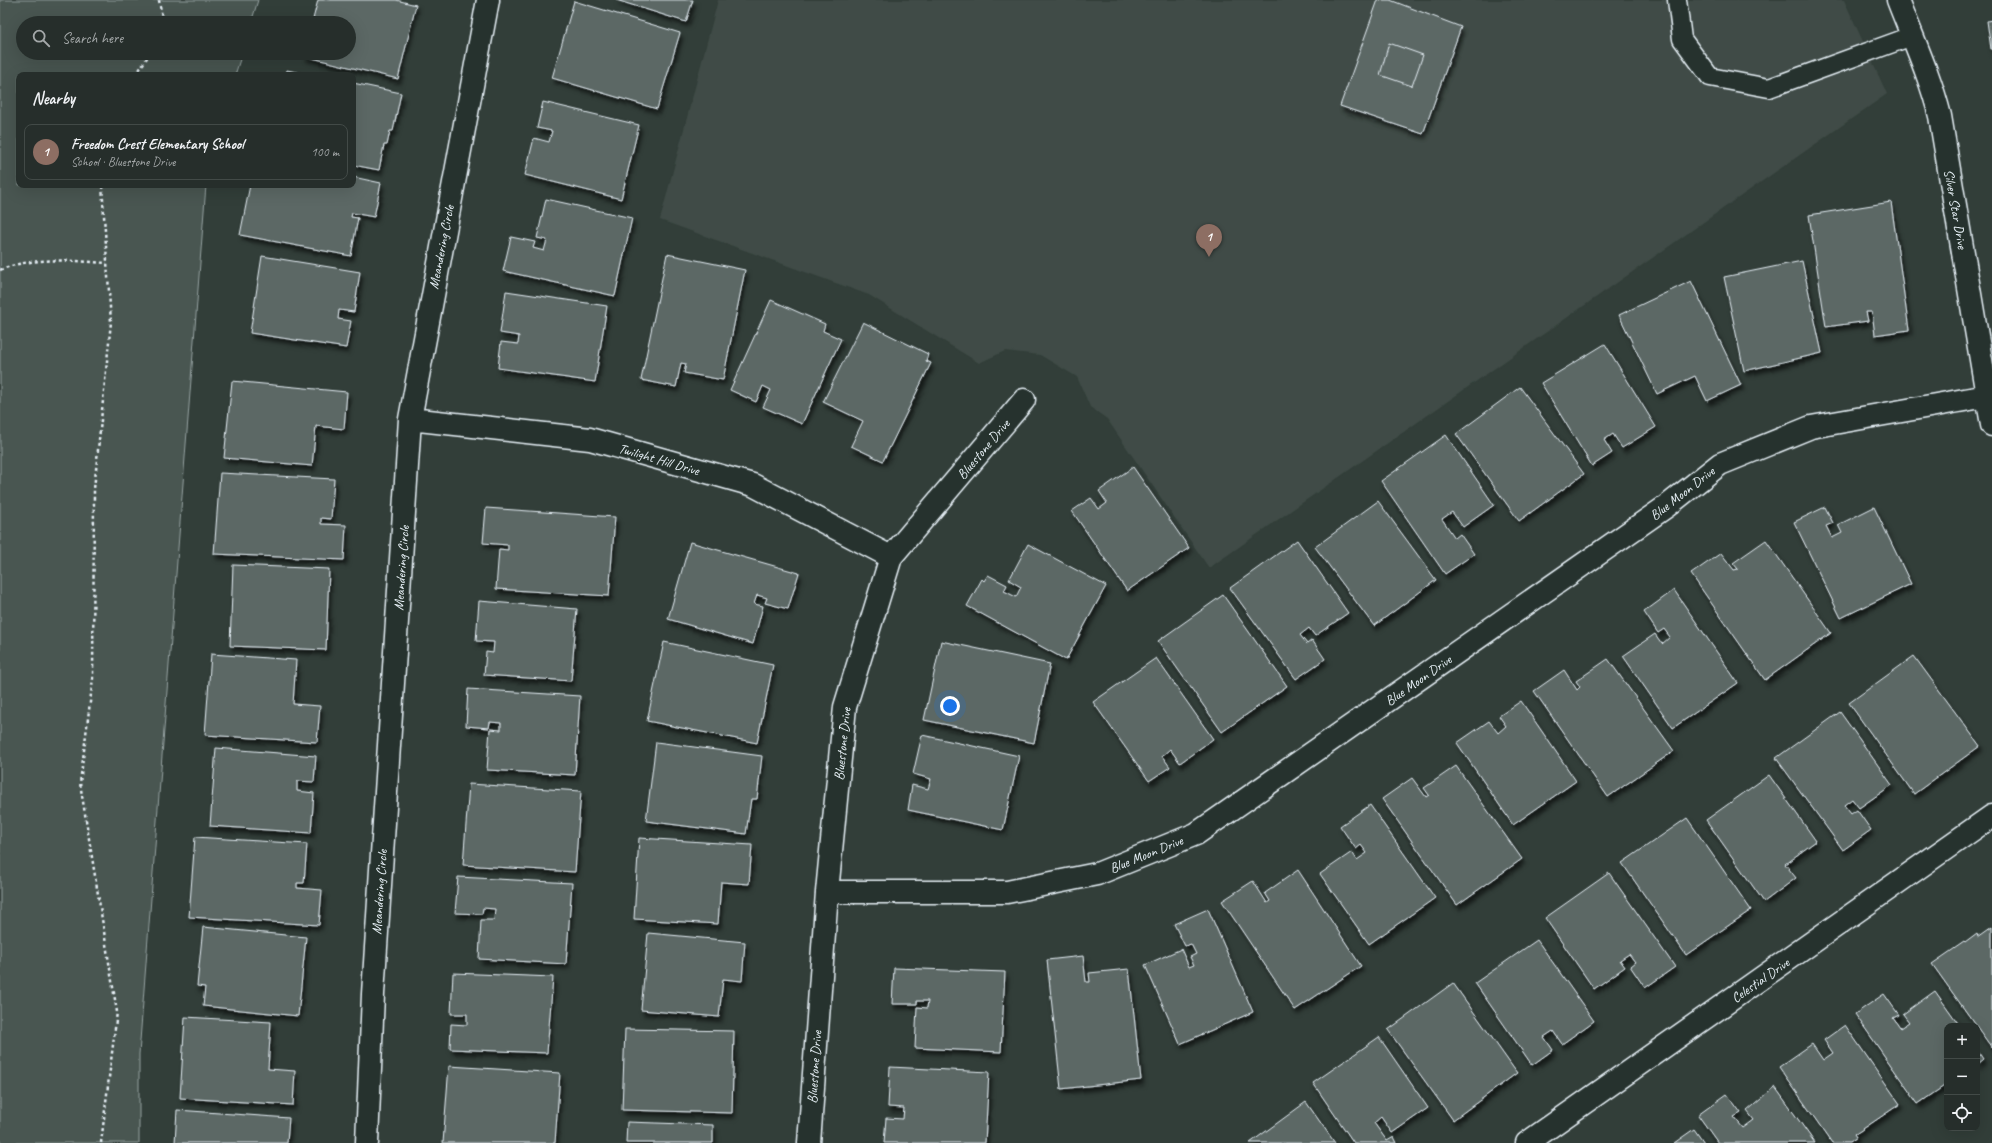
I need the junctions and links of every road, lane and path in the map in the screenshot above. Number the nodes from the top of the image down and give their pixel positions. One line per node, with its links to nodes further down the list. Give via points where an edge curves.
1 (160, 0): 5 (path)
2 (488, 0): 14 (street, Meandering Circle)
3 (1677, 0): 6 (lane, via 1682,39 1710,77 1769,88)
4 (1898, 0): 6 (street, Silver Star Drive)
5 (162, 16)
6 (1912, 36): 12 (street, Silver Star Drive, via 1940,116)
7 (146, 60): 8 (path)
8 (138, 72)
9 (102, 188): 10 (path)
10 (107, 263): 11 (path, via 22,263); 19 (path, via 111,322 94,489 94,678 80,783 117,1012)
11 (0, 270)
12 (1987, 396): 15 (street, Silver Star Drive); 18 (street, Blue Moon Drive, via 1811,427 1720,464 1667,506 1196,834 1097,874 1007,892)
13 (1024, 400): 16 (street, Bluestone Drive)
14 (410, 419): 16 (street, Twilight Hill Drive, via 590,439 753,485); 20 (street, Meandering Circle, via 373,994)
15 (1992, 424)
16 (891, 557): 18 (street, Bluestone Drive, via 845,707)
17 (1992, 816): 22 (street, Celestial Drive)
18 (828, 892): 21 (street, Bluestone Drive)
19 (101, 1143)
20 (367, 1143)
21 (809, 1143)
22 (1527, 1143)

